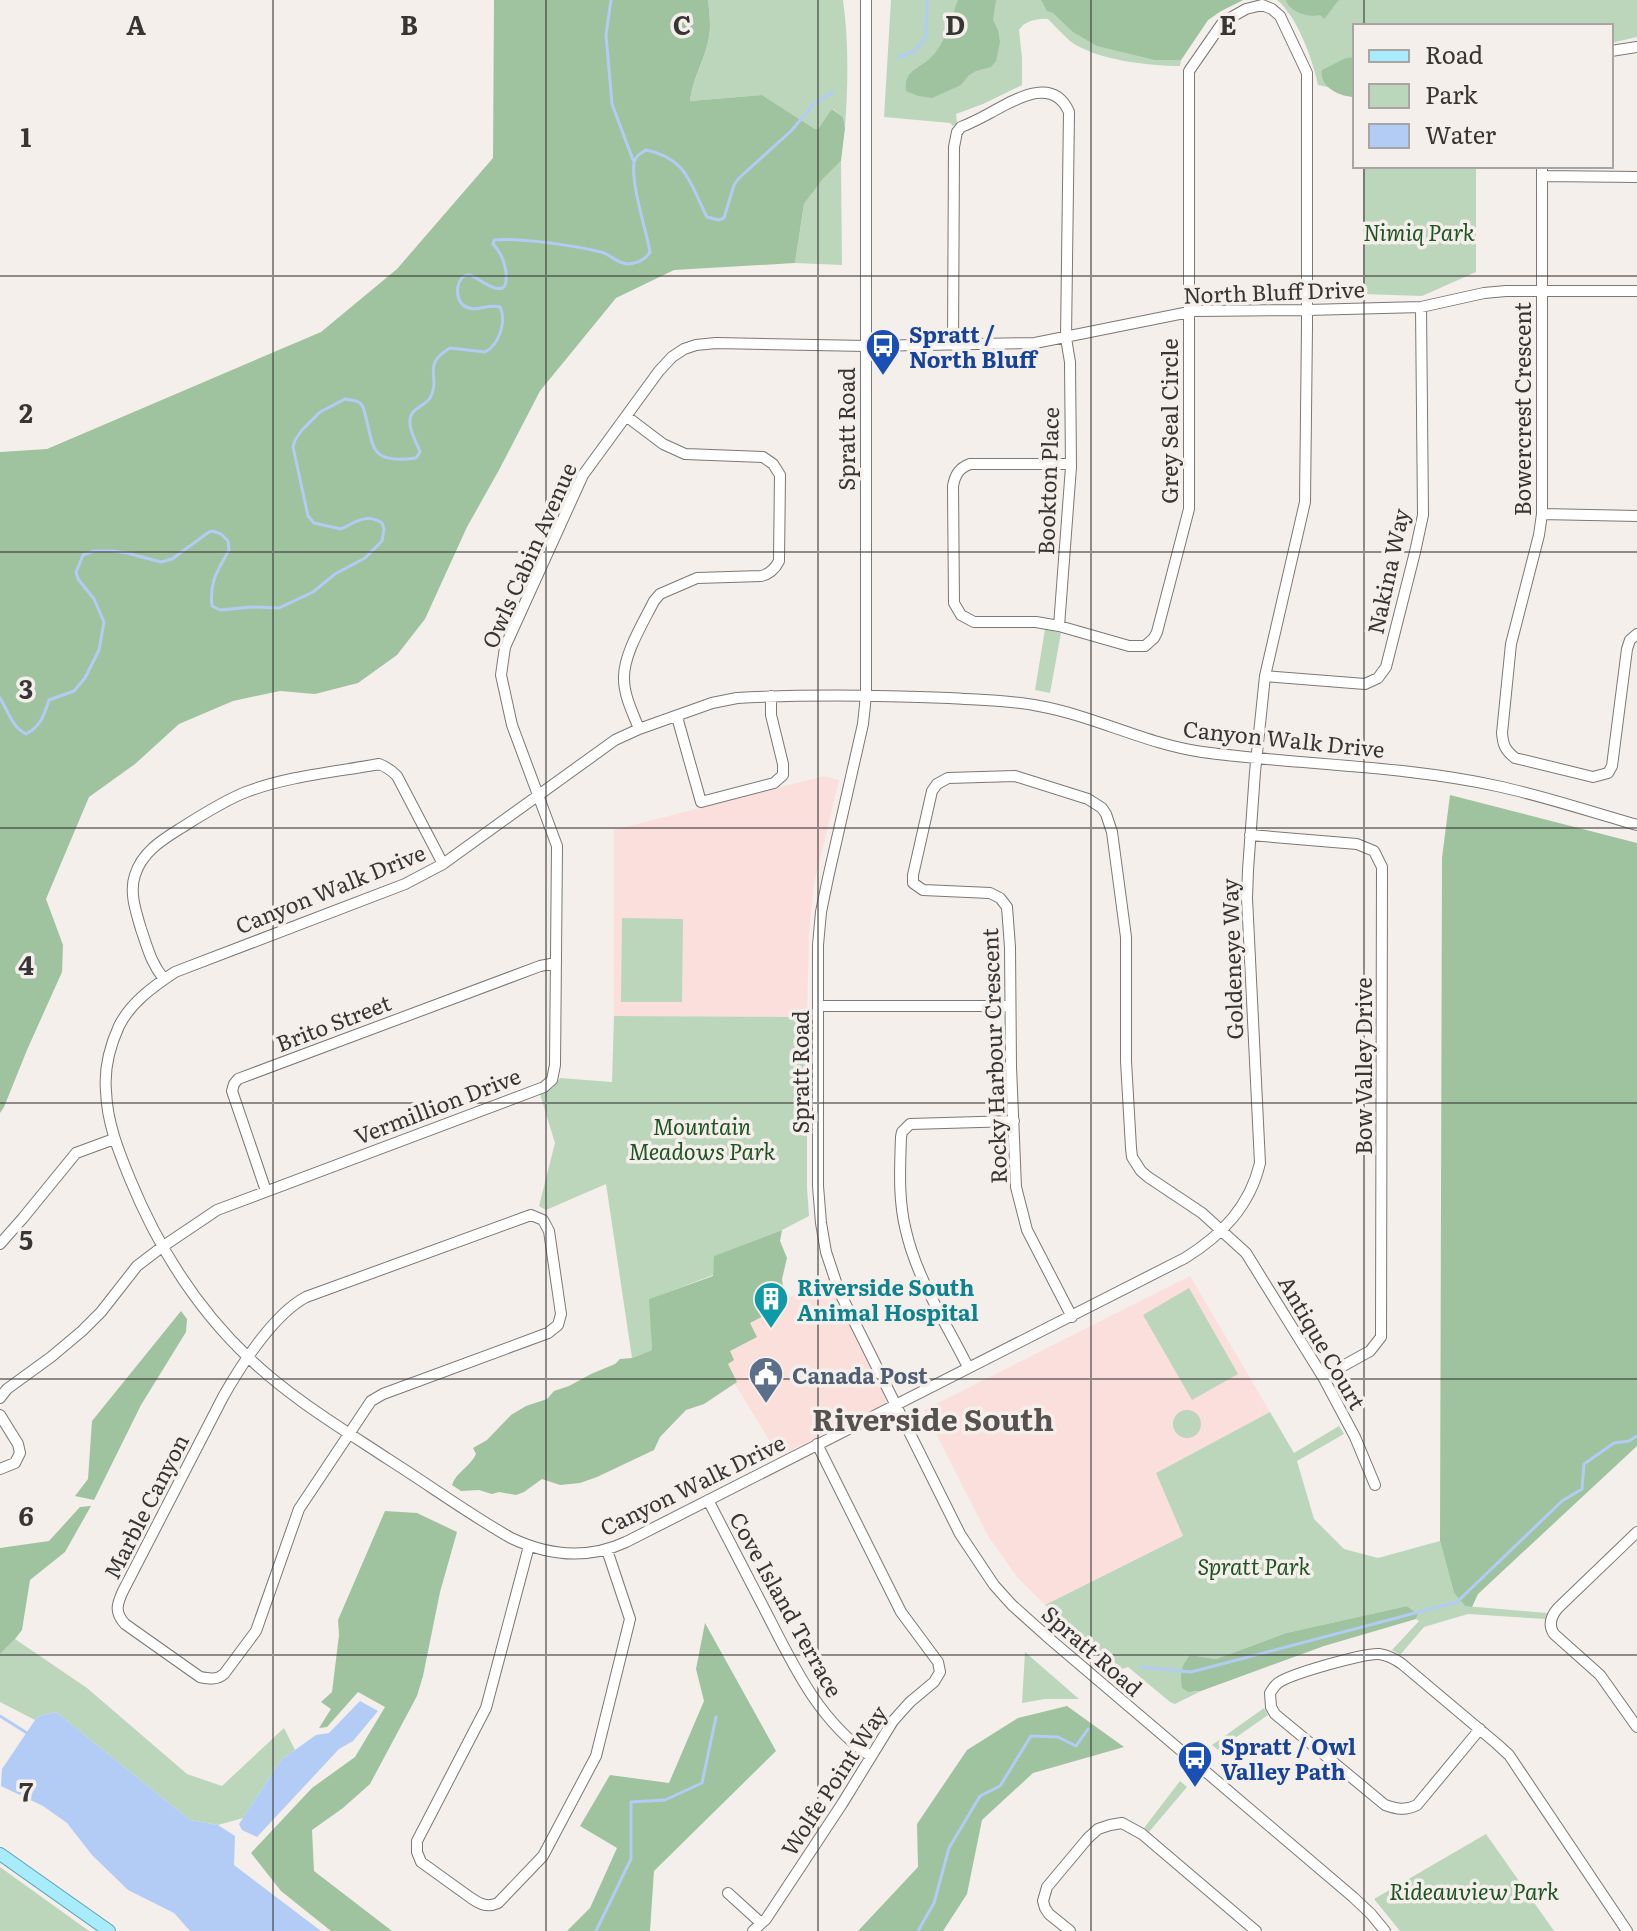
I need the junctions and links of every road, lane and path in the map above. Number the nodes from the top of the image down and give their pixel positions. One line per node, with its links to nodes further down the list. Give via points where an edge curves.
1 (866, 0): 13 (street, Spratt Road)
2 (1637, 47): 3 (street)
3 (1613, 51)
4 (1542, 171): 5 (street); 6 (street, Bowercrest Crescent)
5 (1637, 177)
6 (1541, 290): 7 (street, North Bluff Drive); 8 (street, North Bluff Drive, via 1495,291); 16 (street, Bowercrest Crescent)
7 (1637, 291)
8 (1421, 307): 9 (street, North Bluff Drive); 20 (street, Nakina Way, via 1423,515 1386,667 1365,684)
9 (1307, 310): 10 (street, North Bluff Drive); 10 (street, Grey Seal Circle, via 1307,73 1280,16 1262,5 1223,22 1189,71); 20 (street, Goldeneye Way, via 1305,502)
10 (1188, 311): 11 (street, North Bluff Drive); 18 (street, Grey Seal Circle, via 1189,509 1157,632 1145,646 1129,646)
11 (1066, 338): 12 (street, North Bluff Drive); 12 (street, Bookton Place, via 1069,112 1058,98 1036,92 961,127 955,138); 15 (street, Bookton Place)
12 (953, 345): 13 (street, North Bluff Drive)
13 (866, 346): 14 (street, Owls Cabin Avenue, via 691,346 666,363); 21 (street, Spratt Road)
14 (626, 416): 24 (street, via 685,454 763,457 780,475 776,567 761,576 697,578 654,601 624,671); 26 (street, Owls Cabin Avenue, via 583,475 503,655 502,686)
15 (1071, 464): 18 (street, Bookton Place); 18 (street, Grey Seal Circle, via 970,464 957,473 953,486 954,603 961,615 974,622)
16 (1542, 514): 17 (street); 19 (street, Bowercrest Crescent, via 1511,644 1502,733 1506,751 1515,758 1593,777 1608,773 1627,649)
17 (1637, 516)
18 (1059, 626)
19 (1637, 634)
20 (1265, 676): 25 (street, Goldeneye Way)
21 (866, 695): 22 (street, Canyon Walk Drive); 25 (street, Canyon Walk Drive, via 1039,705 1173,747); 32 (street, Spratt Road, via 821,912)
22 (771, 696): 23 (street, Canyon Walk Drive, via 727,699); 23 (street, via 783,775 774,783 701,802)
23 (677, 717): 24 (street, Canyon Walk Drive)
24 (639, 729): 26 (street, Canyon Walk Drive, via 598,750)
25 (1257, 757): 27 (street, Canyon Walk Drive, via 1496,786); 28 (street, Goldeneye Way)
26 (538, 796): 29 (street, Canyon Walk Drive); 30 (street, Vermillion Drive, via 557,846)
27 (1637, 825)
28 (1250, 835): 37 (street, Goldeneye Way, via 1247,898 1260,1163 1245,1201); 43 (street, Bow Valley Drive, via 1357,844 1374,851 1382,867 1381,1337 1370,1351)
29 (443, 864): 31 (street, Canyon Walk Drive, via 386,892); 31 (street, via 397,776 379,764 244,793 157,843 134,875 136,912 152,963)
30 (556, 963): 36 (street, Vermillion Drive, via 555,1065 548,1084); 36 (street, Brito Street, via 238,1079 232,1091)
31 (164, 979): 35 (street, Canyon Walk Drive, via 131,1009 113,1043 106,1090)
32 (820, 1006): 33 (street); 45 (street, Spratt Road, via 818,1186 824,1240 839,1291)
33 (1010, 1006): 34 (street, Rocky Harbour Crescent); 37 (street, Rocky Harbour Crescent, via 1004,901 990,893 923,890 913,883 932,791 948,778 1015,776 1088,799 1106,814 1126,937 1132,1157 1148,1177)
34 (1014, 1121): 40 (street, Rocky Harbour Crescent, via 1016,1187 1027,1230); 42 (street, via 919,1122 910,1124 901,1137 902,1212 910,1247)
35 (114, 1139): 38 (street, via 76,1153); 39 (street, Canyon Walk Drive)
36 (266, 1191): 39 (street, Vermillion Drive, via 217,1210)
37 (1221, 1229): 40 (street, Goldeneye Way, via 1202,1248); 43 (street, Antique Court, via 1251,1259)
38 (0, 1244)
39 (162, 1247): 41 (street, Canyon Walk Drive); 44 (street, Vermillion Drive, via 132,1270 82,1331)
40 (1072, 1317): 42 (street, Goldeneye Way)
41 (249, 1358): 47 (street, Canyon Walk Drive); 47 (street, via 284,1312 306,1297 526,1216 543,1220 561,1314 558,1325 377,1397); 47 (street, Marble Canyon, via 223,1397 118,1601 117,1614 130,1628 200,1677 220,1678 256,1631 299,1509)
42 (968, 1367): 45 (street, Goldeneye Way)
43 (1323, 1377): 50 (street, Antique Court)
44 (0, 1398)
45 (895, 1404): 48 (street, Canyon Walk Drive); 65 (street, Spratt Road, via 969,1550 1003,1596 1353,1897)
46 (0, 1415): 49 (street, via 20,1453 15,1463)
47 (349, 1433): 53 (street, Canyon Walk Drive)
48 (817, 1444): 51 (street, Canyon Walk Drive); 57 (street, Wolfe Point Way, via 901,1612 940,1667 934,1682 893,1721)
49 (0, 1469)
50 (1375, 1485)
51 (708, 1500): 54 (street, Canyon Walk Drive); 57 (street, Cove Island Terrace, via 800,1677 843,1736)
52 (1634, 1540): 55 (street, via 1558,1608 1550,1626 1600,1675)
53 (529, 1546): 54 (street, Canyon Walk Drive, via 574,1555); 54 (street, via 486,1708 417,1841 421,1862 489,1906 539,1863 596,1756 630,1619)
54 (607, 1550)
55 (1637, 1727)
56 (1480, 1729): 56 (street, via 1385,1655 1301,1672 1270,1693 1275,1714 1385,1805 1398,1810 1417,1805); 66 (street, via 1509,1755)
57 (870, 1756): 61 (street, Wolfe Point Way)
58 (0, 1854): 62 (main road)
59 (728, 1893): 61 (street)
60 (1637, 1926): 66 (street)
61 (757, 1927)
62 (109, 1931)
63 (1070, 1931): 64 (street, via 1045,1908 1047,1887 1098,1829 1122,1823)
64 (1256, 1931)
65 (1385, 1931)
66 (1627, 1931)

